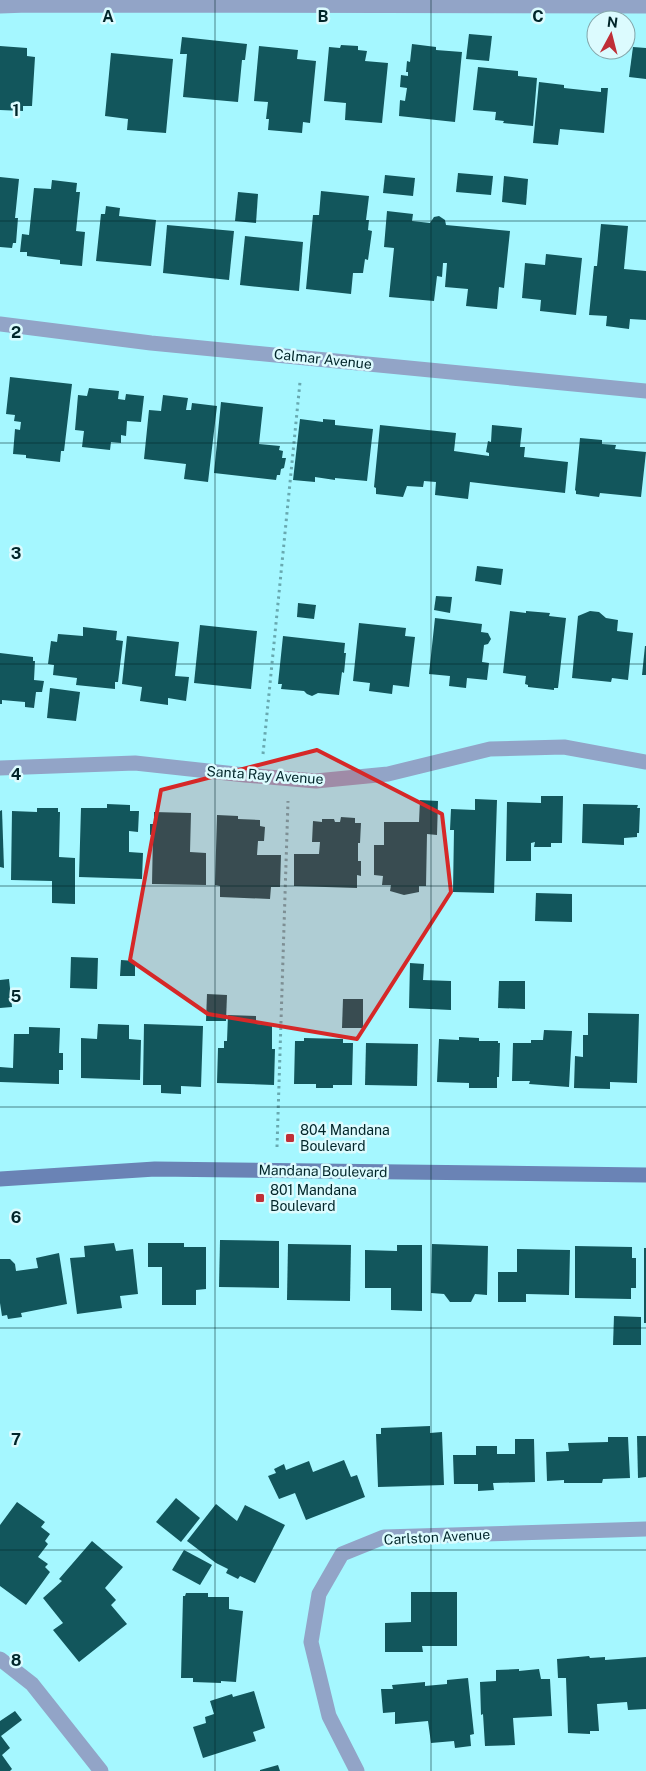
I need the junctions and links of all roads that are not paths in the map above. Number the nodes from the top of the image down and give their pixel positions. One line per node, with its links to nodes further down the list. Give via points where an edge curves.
1 (0, 6): 2 (street)
2 (646, 6)
3 (0, 324): 4 (street, Calmar Avenue, via 151,343)
4 (646, 391)
5 (646, 762): 6 (street, Santa Ray Avenue, via 564,747 490,749 388,774 316,781 135,763)
6 (0, 768)
7 (646, 1175): 8 (street, Mandana Boulevard, via 155,1169)
8 (0, 1179)
9 (646, 1529): 12 (street, Carlston Avenue, via 384,1538 342,1554 320,1594 312,1642 329,1716)
10 (0, 1659): 11 (street, via 32,1684)
11 (101, 1771)
12 (357, 1771)

